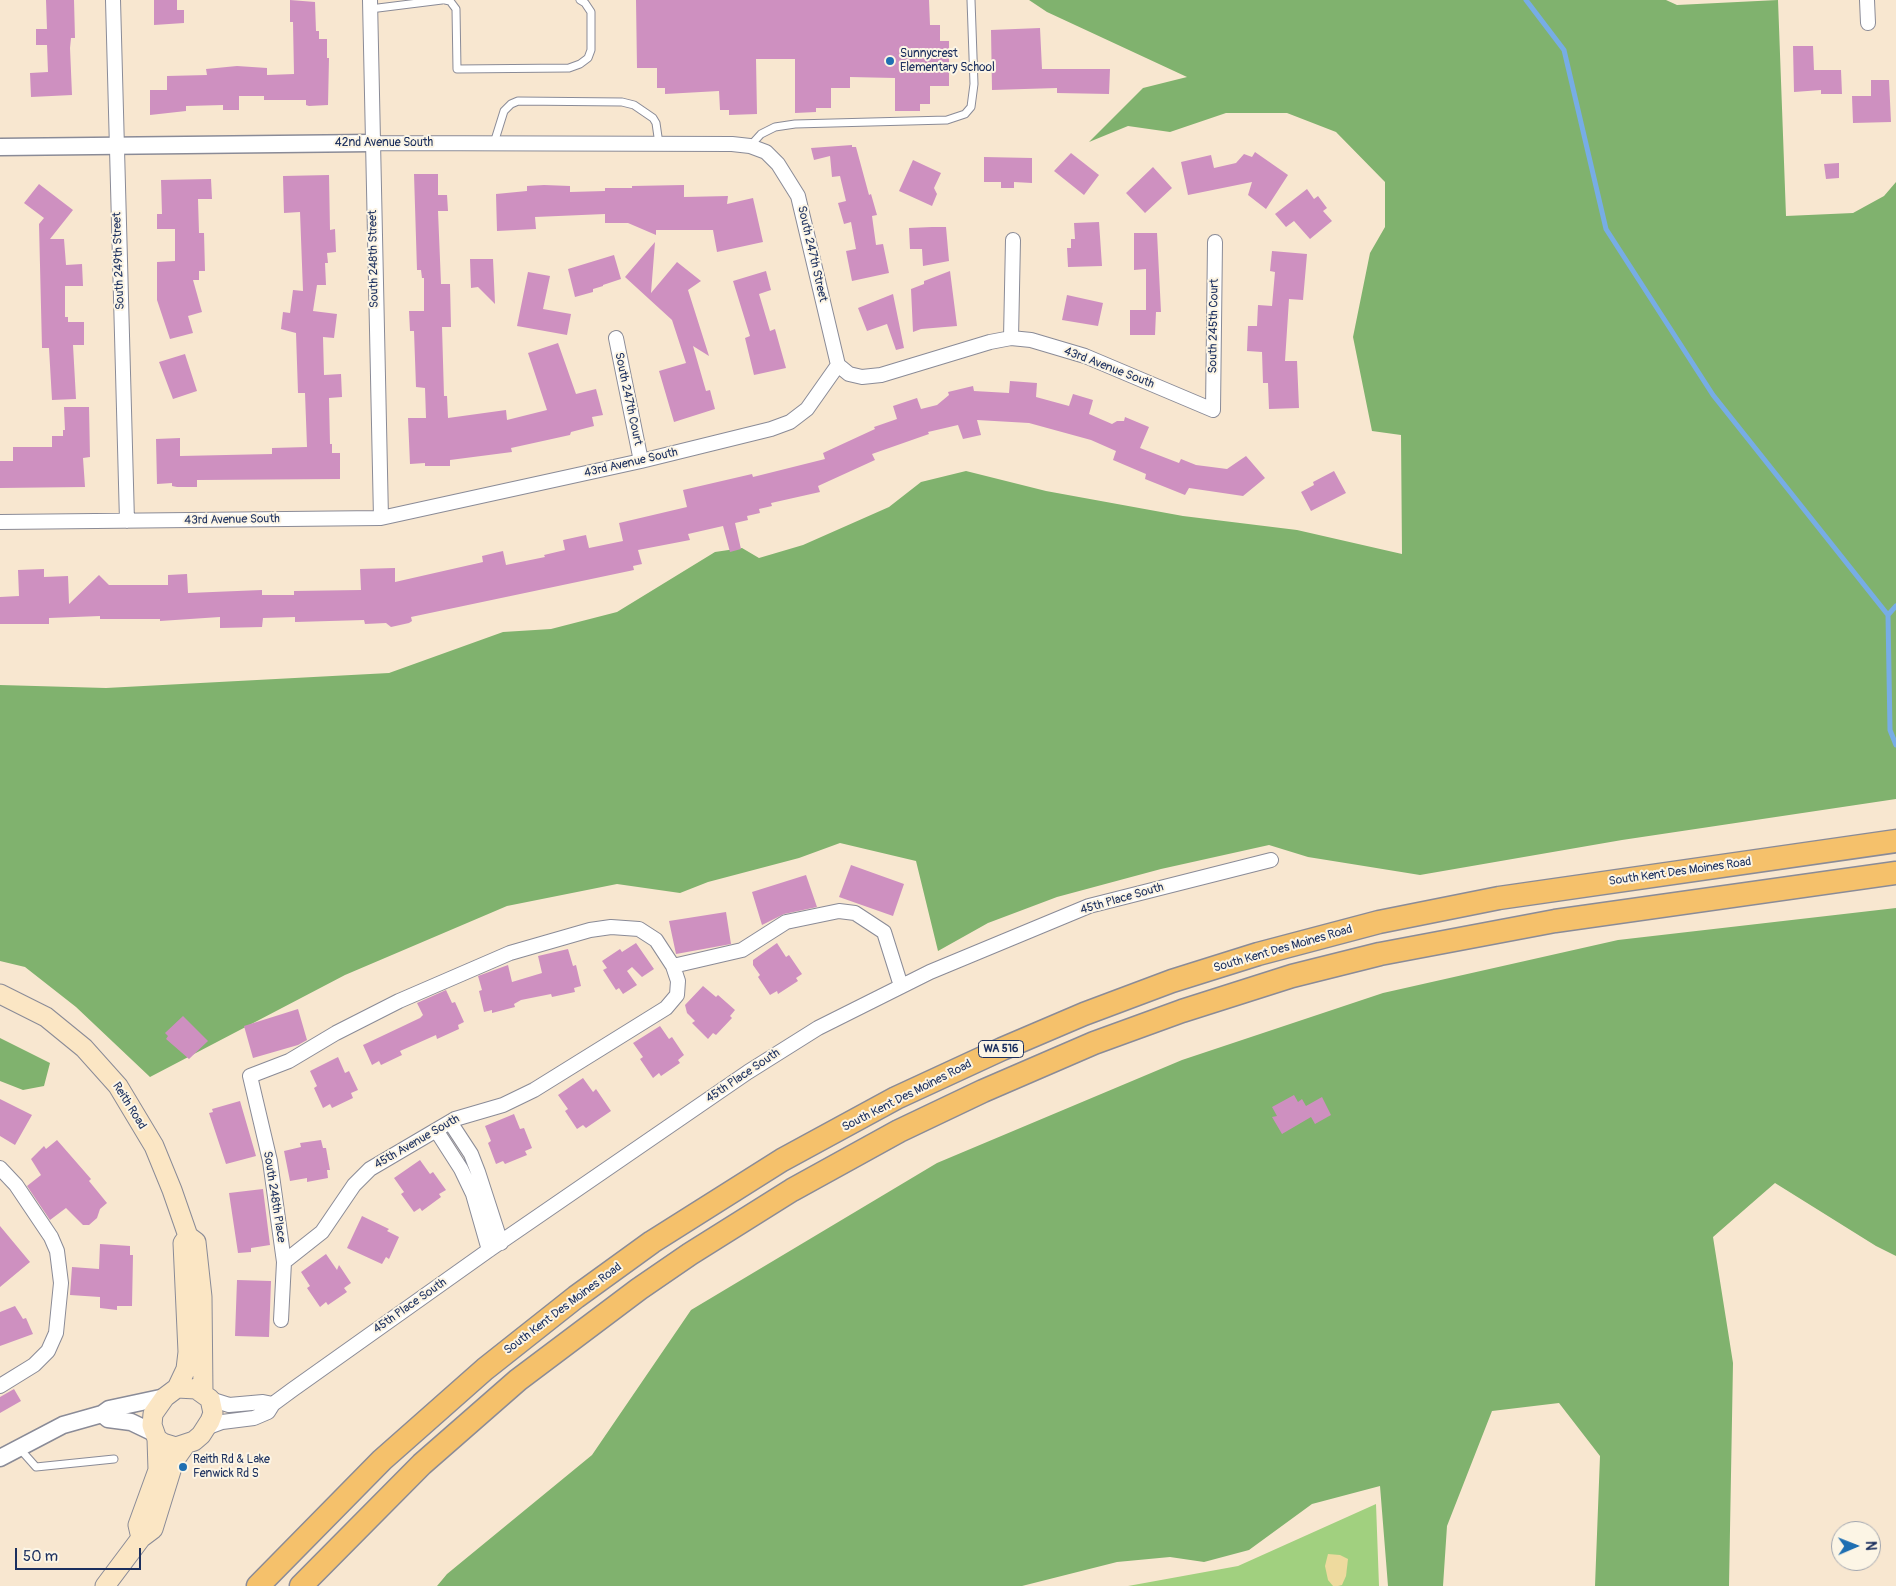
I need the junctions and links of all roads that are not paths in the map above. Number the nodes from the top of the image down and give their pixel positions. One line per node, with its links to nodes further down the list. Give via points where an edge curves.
1 (113, 0): 11 (street, South 249th Street)
2 (443, 0): 3 (lane, via 450,1 456,9 458,69 569,68 580,64 592,50 591,12); 6 (lane)
3 (580, 0)
4 (971, 0): 12 (lane, via 974,84 971,107 965,114 947,120 795,124 775,127 761,134)
5 (1868, 0): 7 (street)
6 (370, 4): 8 (street, South 248th Street)
7 (1868, 23)
8 (372, 143): 9 (street, 42nd Avenue South); 11 (street, 42nd Avenue South); 22 (street, South 248th Street)
9 (494, 143): 10 (street, 42nd Avenue South); 10 (lane, via 504,111 518,101 622,102 653,118)
10 (659, 144): 12 (street, 42nd Avenue South)
11 (116, 145): 13 (street, 42nd Avenue South); 23 (street, South 249th Street)
12 (750, 146): 14 (street, 42nd Avenue South)
13 (0, 147)
14 (766, 152): 19 (street, South 247th Street, via 778,164 798,196)
15 (1013, 240): 18 (street)
16 (1215, 242): 20 (street, South 245th Court)
17 (616, 338): 21 (street, South 247th Court)
18 (1011, 338): 19 (street, 43rd Avenue South, via 881,375 862,377 849,374); 20 (street, 43rd Avenue South, via 1031,340 1084,356)
19 (838, 365): 21 (street, 43rd Avenue South, via 807,409 790,422)
20 (1213, 410)
21 (641, 461): 22 (street, 43rd Avenue South)
22 (381, 518): 23 (street, 43rd Avenue South)
23 (127, 521): 24 (street, 43rd Avenue South)
24 (0, 522)
25 (1896, 841): 52 (highway, South Kent Des Moines Road / WA 516, via 1499,898 1379,922 1172,981 1002,1049 896,1098 782,1160 652,1242 486,1369 382,1460)
26 (1271, 860): 29 (street, 45th Place South, via 1089,906)
27 (1896, 873): 53 (highway, WA 516, via 1555,920 1380,954 1292,976 1182,1011 1094,1043 983,1090 899,1131 792,1190 640,1289 518,1380 422,1464)
28 (673, 966): 29 (street, via 742,950 786,922 839,911 855,913 884,932); 31 (street, 45th Avenue South, via 656,940 643,931 625,927 590,930 510,953 399,1002 289,1061); 32 (street, 45th Avenue South, via 678,990 671,1004 654,1017 534,1090 503,1105)
29 (901, 986): 36 (street, 45th Place South, via 818,1028 776,1054)
30 (0, 994): 35 (main road, Reith Road, via 46,1017 84,1048 118,1086 154,1146)
31 (250, 1076): 37 (street, South 248th Place, via 270,1161)
32 (450, 1122): 33 (street, 45th Avenue South); 36 (street, via 478,1172)
33 (436, 1130): 36 (street, via 461,1169); 37 (street, 45th Avenue South, via 370,1169 354,1185 322,1232)
34 (0, 1168): 39 (street, via 42,1221 57,1251 60,1265 56,1333 41,1359)
35 (188, 1236): 40 (main road, Reith Road, via 183,1243 188,1352 186,1369); 41 (main road, Reith Road, via 196,1242 200,1270)
36 (495, 1246): 42 (street, 45th Place South)
37 (284, 1262): 38 (street, South 248th Place)
38 (281, 1320)
39 (0, 1386)
40 (171, 1393): 41 (main road, via 196,1388); 43 (street, via 109,1409); 45 (main road, Reith Road, via 153,1414)
41 (207, 1396): 42 (street, via 229,1405); 44 (main road, Reith Road, via 213,1413)
42 (273, 1404): 44 (street, 45th Place South, via 260,1416)
43 (102, 1414): 45 (street, via 108,1419 131,1422); 47 (street, via 63,1425)
44 (206, 1428): 46 (main road)
45 (156, 1436): 46 (main road, via 163,1443 176,1447); 50 (main road, Reith Road, via 158,1470 138,1525)
46 (186, 1444): 50 (main road, via 174,1461 152,1528)
47 (20, 1449): 48 (street); 49 (lane, via 36,1467)
48 (0, 1458)
49 (114, 1459)
50 (141, 1538): 51 (main road)
51 (105, 1586)
52 (258, 1586)
53 (300, 1586)

